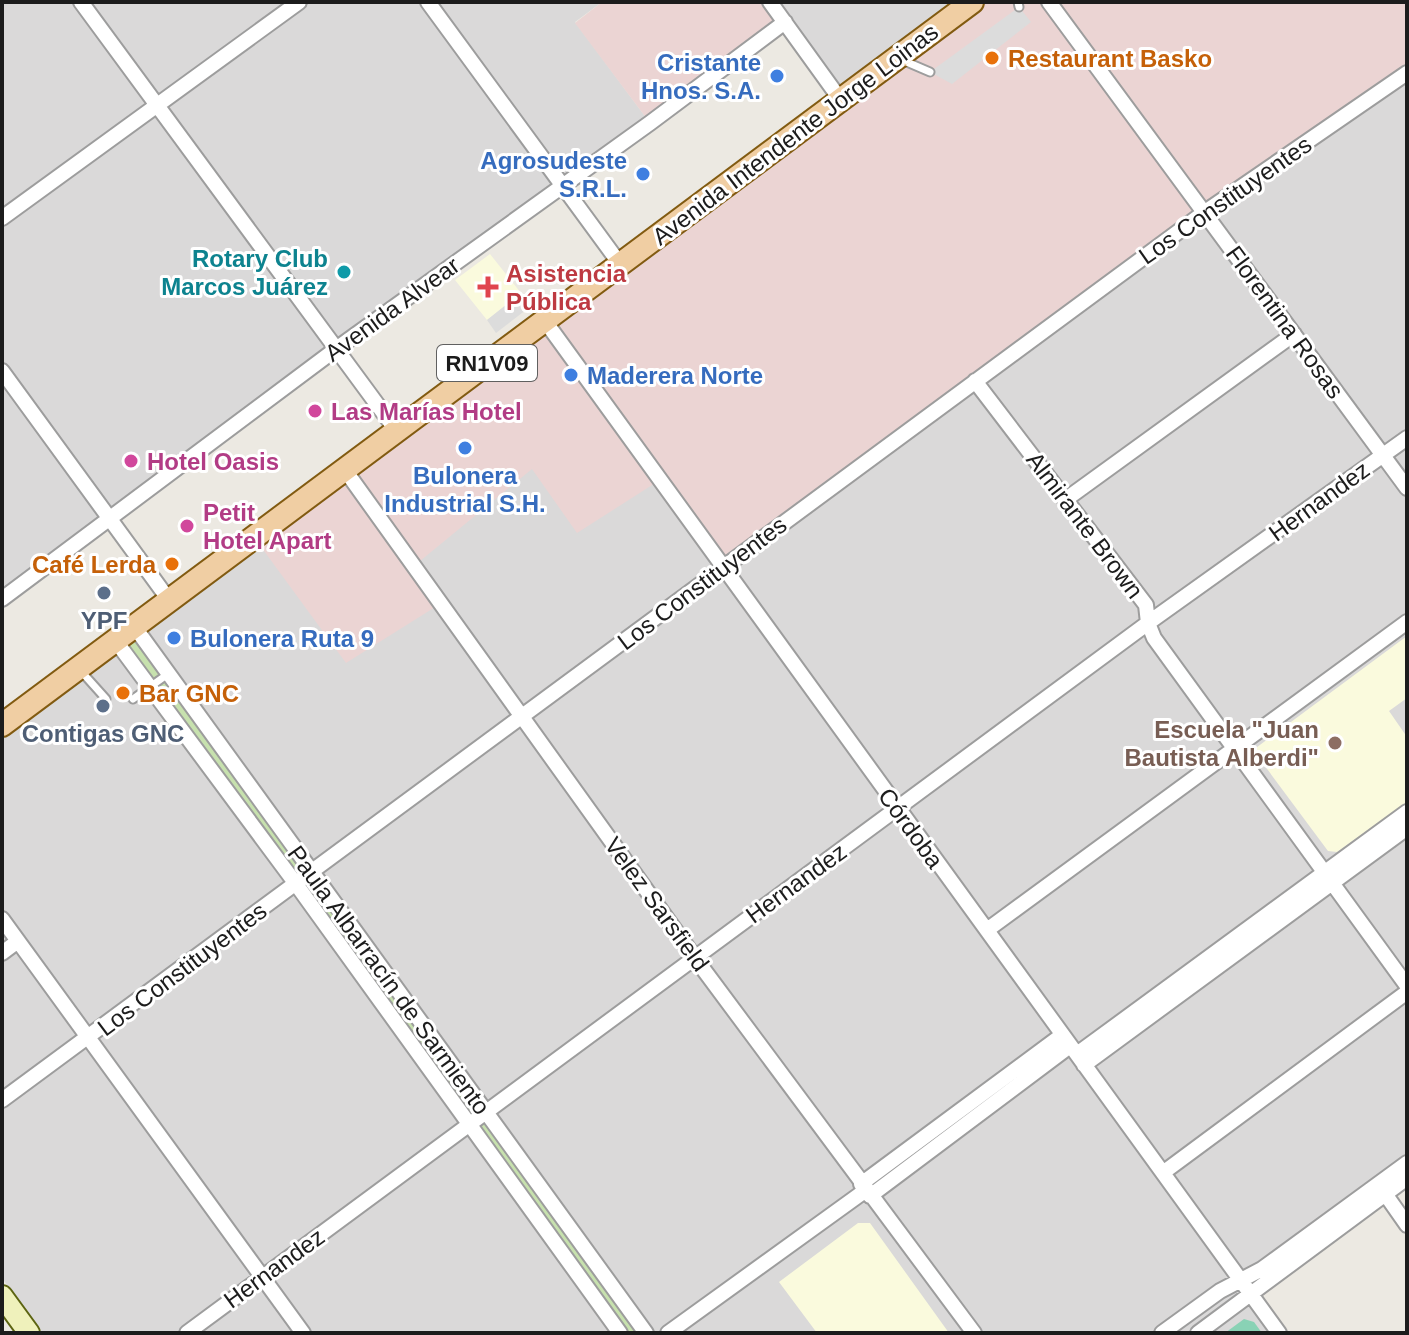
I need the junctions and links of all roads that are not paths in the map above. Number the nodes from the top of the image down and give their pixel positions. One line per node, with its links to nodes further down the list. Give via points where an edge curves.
1 (81, 2): 12 (street)
2 (299, 2): 12 (street)
3 (428, 2): 13 (street)
4 (770, 2): 7 (street)
5 (972, 2): 8 (main road, Avenida Intendente Jorge Loinas / RN1V09)
6 (1049, 2): 14 (street, Florentina Rosas)
7 (785, 22): 11 (street); 13 (street, Avenida Alvear)
8 (896, 58): 9 (lane); 11 (main road, Avenida Intendente Jorge Loinas / RN1V09)
9 (930, 72)
10 (1407, 73): 14 (street, Los Constituyentes)
11 (840, 99): 16 (main road, Avenida Intendente Jorge Loinas / RN1V09)
12 (156, 106): 15 (street); 19 (street)
13 (563, 186): 16 (street); 19 (street, Avenida Alvear)
14 (1205, 212): 18 (street, Florentina Rosas); 21 (street, Los Constituyentes)
15 (2, 218)
16 (620, 264): 17 (main road, Avenida Intendente Jorge Loinas / RN1V09)
17 (545, 321): 22 (main road, Avenida Intendente Jorge Loinas / RN1V09); 29 (street, Córdoba)
18 (1294, 334): 24 (street, Florentina Rosas); 27 (street)
19 (336, 349): 22 (street); 28 (street, Avenida Alvear)
20 (2, 371): 28 (street)
21 (975, 381): 27 (street, Almirante Brown); 29 (street, Los Constituyentes)
22 (396, 430): 25 (main road, Avenida Intendente Jorge Loinas / RN1V09)
23 (1407, 438): 24 (street, Hernandez)
24 (1383, 455): 26 (street, Florentina Rosas); 33 (street, Hernandez)
25 (345, 470): 31 (main road, Avenida Intendente Jorge Loinas / RN1V09); 41 (street, Velez Sarsfield)
26 (1407, 488)
27 (1065, 500): 33 (street, Almirante Brown, via 1146,605)
28 (110, 518): 30 (street, Avenida Alvear); 31 (street)
29 (723, 566): 41 (street, Los Constituyentes); 44 (street, Córdoba)
30 (2, 599)
31 (169, 600): 34 (main road, Avenida Intendente Jorge Loinas / RN1V09)
32 (1407, 622): 43 (street)
33 (1148, 623): 43 (street, Almirante Brown); 44 (street, Hernandez)
34 (134, 626): 35 (main road, Avenida Intendente Jorge Loinas / RN1V09); 37 (street, Paula Albarracín de Sarmiento)
35 (115, 640): 36 (main road, Avenida Intendente Jorge Loinas / RN1V09); 38 (street, Paula Albarracín de Sarmiento)
36 (79, 668): 39 (lane); 42 (main road, Avenida Intendente Jorge Loinas / RN1V09)
37 (168, 674): 38 (lane); 47 (street, Paula Albarracín de Sarmiento)
38 (150, 687): 40 (lane); 49 (street, Paula Albarracín de Sarmiento)
39 (106, 699)
40 (133, 699)
41 (524, 716): 47 (street, Los Constituyentes); 54 (street, Velez Sarsfield)
42 (2, 725)
43 (1234, 751): 48 (street, Almirante Brown); 51 (street)
44 (897, 809): 51 (street, Córdoba); 54 (street, Hernandez)
45 (1407, 812): 48 (street)
46 (1407, 828): 48 (street)
47 (311, 873): 49 (street, Los Constituyentes); 59 (street, Paula Albarracín de Sarmiento)
48 (1326, 878): 55 (street, Almirante Brown); 57 (street)
49 (296, 884): 56 (street, Los Constituyentes); 60 (street, Paula Albarracín de Sarmiento)
50 (2, 919): 52 (street)
51 (987, 930): 57 (street, Córdoba)
52 (18, 941): 53 (street); 56 (street)
53 (2, 953)
54 (695, 958): 59 (street, Hernandez); 65 (street, Velez Sarsfield)
55 (1407, 989): 62 (street)
56 (87, 1039): 58 (street, Los Constituyentes); 67 (street)
57 (1073, 1050): 62 (street, Córdoba); 65 (street)
58 (2, 1100)
59 (487, 1113): 60 (street, Hernandez); 75 (street, Paula Albarracín de Sarmiento)
60 (470, 1127): 67 (street, Hernandez); 74 (street, Paula Albarracín de Sarmiento)
61 (1407, 1163): 64 (street)
62 (1164, 1172): 68 (street, Córdoba)
63 (1407, 1178): 64 (street)
64 (1381, 1189): 66 (street); 68 (street); 69 (street)
65 (866, 1190): 76 (street); 77 (street, Velez Sarsfield)
66 (1407, 1225)
67 (262, 1277): 72 (street, Hernandez); 73 (street)
68 (1242, 1279): 69 (street, Córdoba); 78 (street)
69 (1251, 1293): 79 (street); 80 (street, Córdoba)
70 (2, 1296): 71 (main road)
71 (29, 1333)
72 (187, 1333)
73 (303, 1333)
74 (620, 1333)
75 (646, 1333)
76 (668, 1333)
77 (974, 1333)
78 (1162, 1333)
79 (1198, 1333)
80 (1279, 1333)

